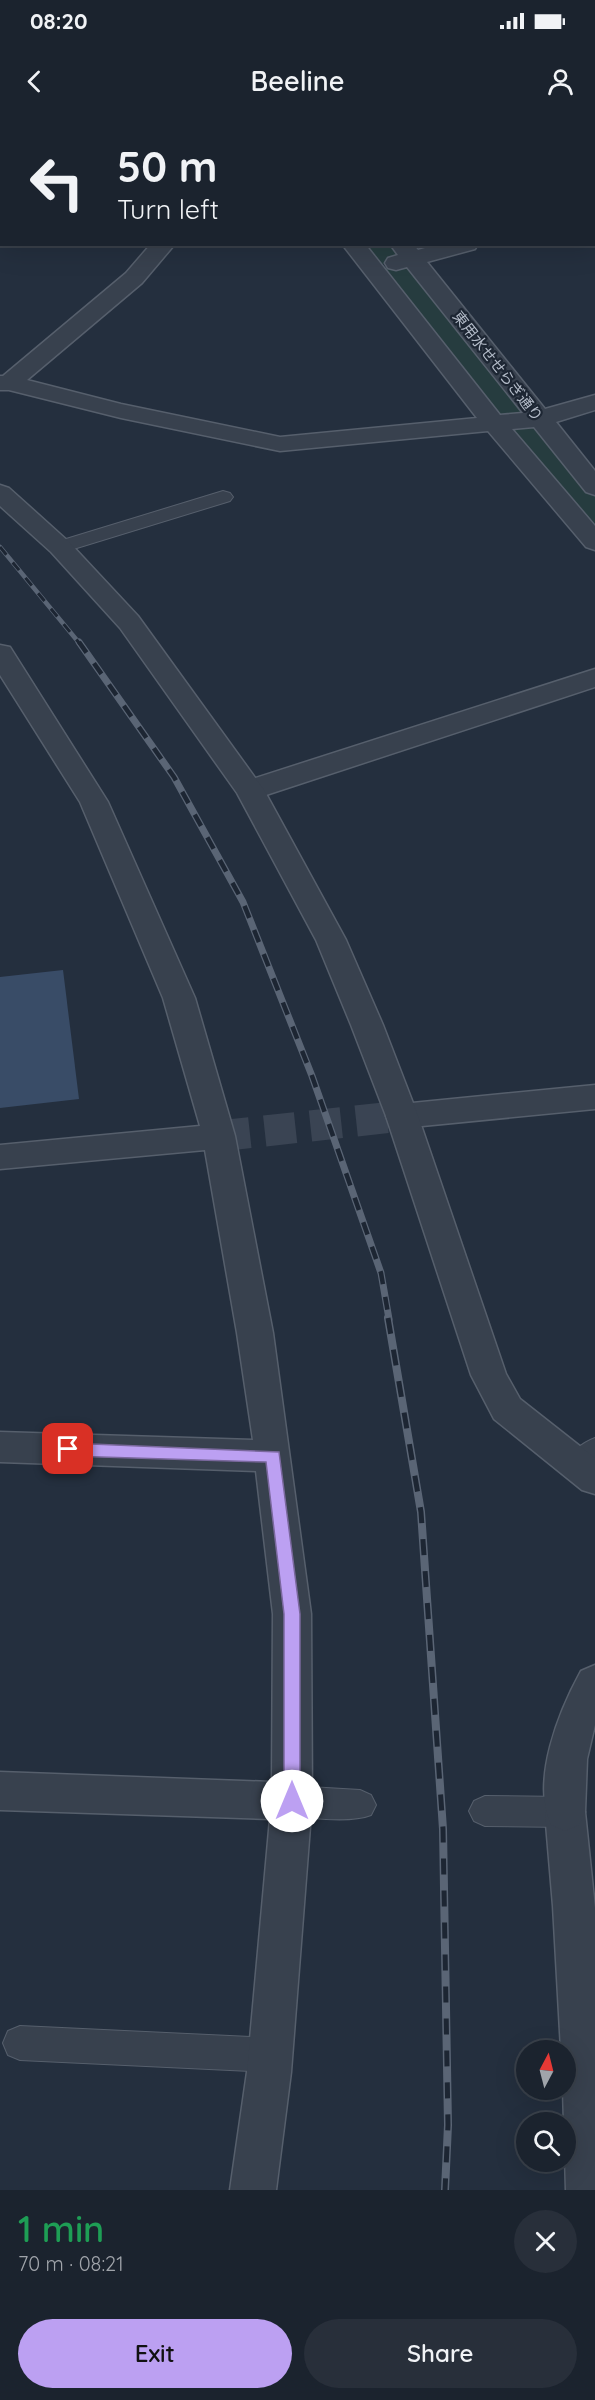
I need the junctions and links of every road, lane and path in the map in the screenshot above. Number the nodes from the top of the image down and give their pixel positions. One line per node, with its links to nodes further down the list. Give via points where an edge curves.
1 (162, 246): 6 (street, via 134,278)
2 (355, 246): 5 (street)
3 (452, 246): 4 (street)
4 (408, 252): 5 (street); 8 (street, 東用水せせらぎ通り)
5 (374, 268): 9 (street)
6 (4, 383): 9 (street, via 280,444)
7 (595, 402): 8 (street)
8 (538, 419): 9 (street); 10 (street, 東用水せせらぎ通り)
9 (493, 422): 13 (street)
10 (595, 487)
11 (0, 493): 14 (street)
12 (223, 497): 14 (lane)
13 (595, 542)
14 (60, 548): 17 (street, via 129,622)
15 (0, 653): 20 (street, via 94,802 179,998)
16 (595, 678): 17 (street)
17 (250, 790): 19 (street, via 331,940)
18 (595, 1097): 19 (street)
19 (402, 1116): 24 (street, via 489,1375 507,1409 527,1427)
20 (219, 1136): 21 (street); 23 (street)
21 (0, 1157)
22 (0, 1447): 23 (street)
23 (273, 1456): 27 (street, via 292,1614)
24 (590, 1465)
25 (595, 1683): 30 (street, via 578,1711 571,1735 566,1760)
26 (0, 1791): 27 (street)
27 (292, 1801): 28 (lane); 33 (street)
28 (360, 1805)
29 (485, 1811): 30 (lane)
30 (565, 1812): 31 (street)
31 (584, 1880): 35 (street)
32 (20, 2043): 33 (lane)
33 (271, 2055): 34 (street)
34 (253, 2190)
35 (589, 2190)

